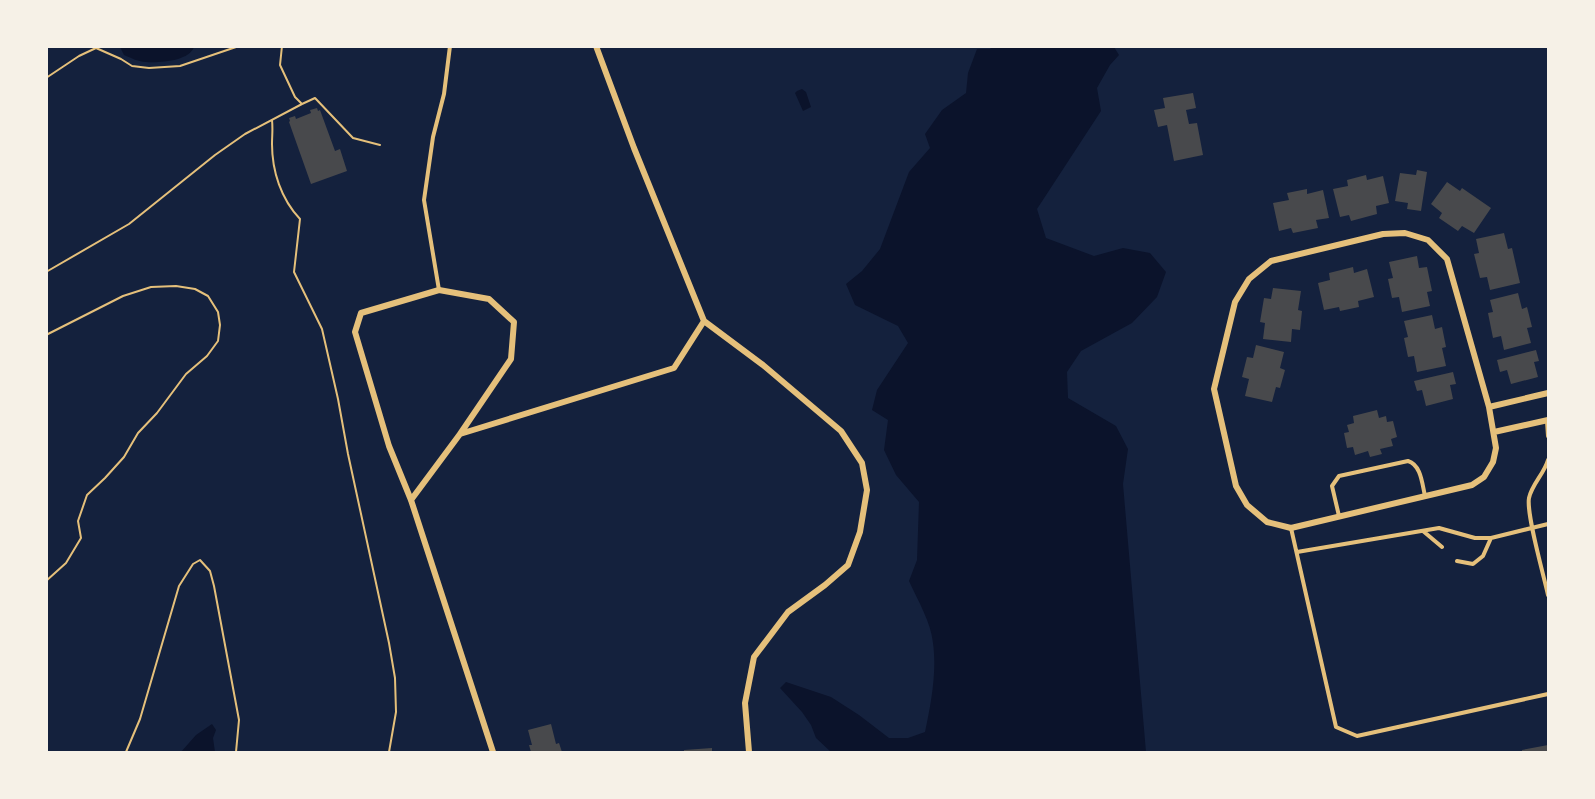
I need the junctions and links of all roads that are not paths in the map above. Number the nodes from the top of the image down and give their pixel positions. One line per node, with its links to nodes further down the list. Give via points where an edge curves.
1 (450, 46): 3 (lane, via 424,200)
2 (596, 46): 4 (street)
3 (439, 290): 9 (street, via 489,299 514,322 512,359); 13 (street, via 361,313 355,332 389,446)
4 (704, 321): 9 (street, via 674,368); 26 (street, via 764,365 841,431 862,463 867,490 860,532 848,565 788,612 754,657 745,703)
5 (1548, 393): 6 (street)
6 (1489, 407): 8 (street); 16 (street, via 1446,259 1428,240 1405,233 1383,234 1271,261 1249,279 1235,302 1214,389 1236,486 1246,505 1267,522)
7 (1547, 420): 8 (street); 10 (lane)
8 (1494, 432): 12 (street, via 1496,448 1485,477 1472,485)
9 (460, 434): 13 (street)
10 (1548, 436)
11 (1548, 460): 17 (lane, via 1528,500)
12 (1425, 496): 14 (street); 14 (lane, via 1418,468 1408,460 1350,473 1339,476 1332,486)
13 (411, 500): 25 (street)
14 (1339, 516): 16 (street)
15 (1548, 524): 17 (lane)
16 (1292, 528): 21 (lane)
17 (1533, 528): 19 (lane); 23 (lane)
18 (1423, 530): 19 (lane, via 1439,528 1475,538); 20 (lane); 21 (lane)
19 (1491, 537): 22 (lane, via 1483,556 1473,564)
20 (1442, 547)
21 (1297, 552): 24 (lane, via 1336,727 1357,736)
22 (1457, 561)
23 (1548, 595)
24 (1548, 694)
25 (493, 753)
26 (749, 753)

